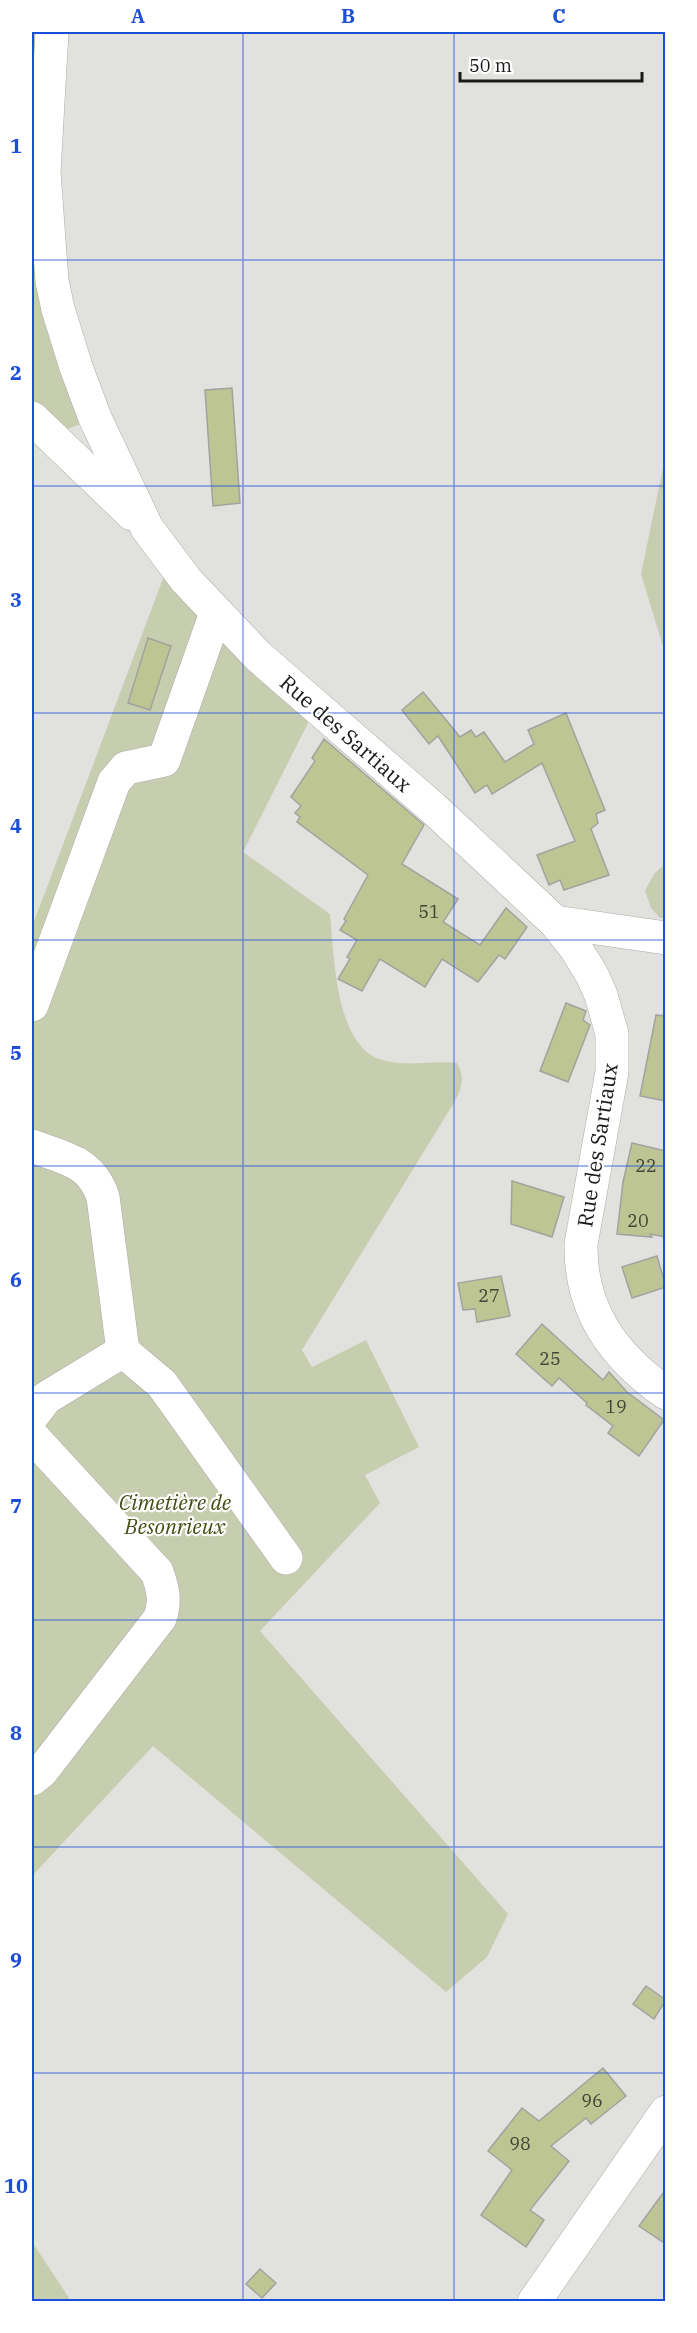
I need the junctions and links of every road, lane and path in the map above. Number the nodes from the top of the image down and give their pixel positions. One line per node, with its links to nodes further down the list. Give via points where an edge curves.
1 (52, 32): 3 (street, Rue des Sartiaux, via 44,172 52,280 95,418)
2 (32, 418): 3 (street)
3 (147, 528): 4 (street, Rue des Sartiaux)
4 (216, 613): 5 (street, Rue des Sartiaux, via 258,656 433,808); 7 (street, via 164,760 126,768 114,782)
5 (555, 922): 6 (street); 10 (street, Rue des Sartiaux, via 592,975 612,1034 610,1092 581,1244 581,1270 593,1309 608,1339 644,1378)
6 (666, 938)
7 (32, 1005)
8 (32, 1146): 9 (street, via 74,1161 98,1182)
9 (123, 1351): 11 (street, via 46,1398); 13 (street, via 162,1384)
10 (666, 1393)
11 (32, 1416)
12 (32, 1436): 14 (street, via 157,1572 164,1591 160,1618)
13 (285, 1558)
14 (32, 1779)
15 (664, 2120): 16 (street)
16 (534, 2301)

